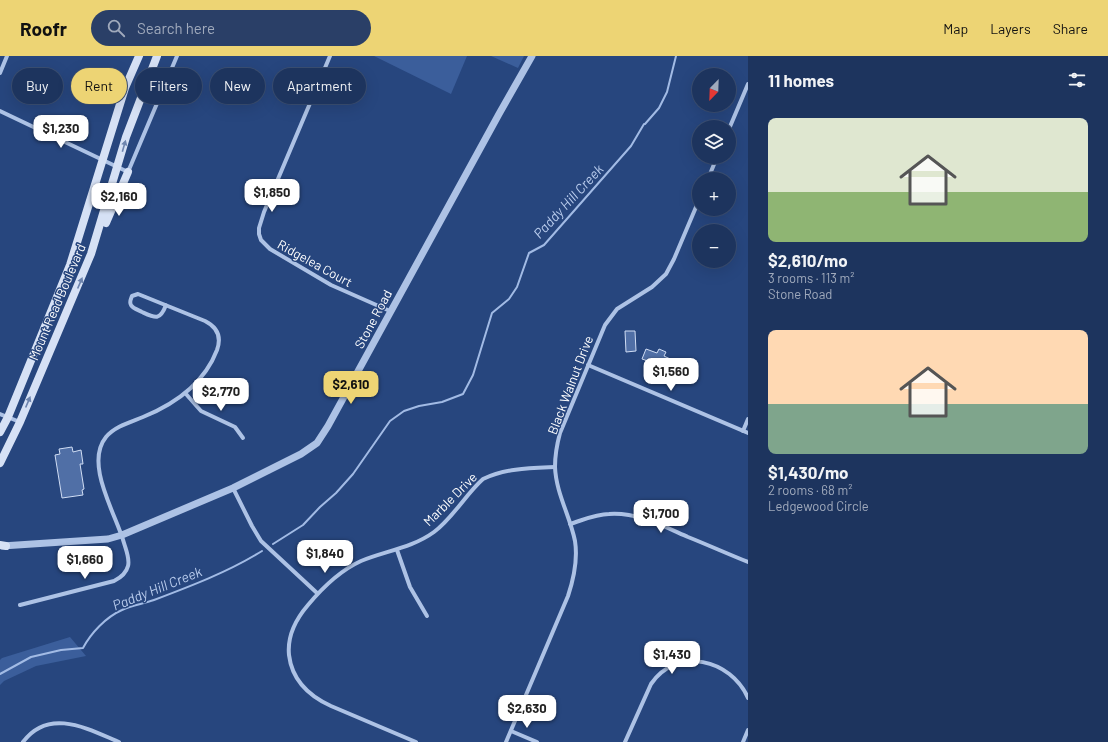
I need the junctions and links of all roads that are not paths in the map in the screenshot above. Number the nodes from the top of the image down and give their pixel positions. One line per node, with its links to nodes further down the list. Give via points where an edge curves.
1 (7, 56): 7 (street)
2 (139, 56): 11 (main road, Mount Read Boulevard, via 125,88)
3 (157, 56): 12 (main road, Mount Read Boulevard, one-way to 3, via 126,137)
4 (177, 56): 13 (street)
5 (330, 56): 17 (street, Ridgelea Court, via 264,212 259,234 270,249 331,285)
6 (532, 56): 17 (street, Stone Road)
7 (0, 73)
8 (748, 84): 10 (street)
9 (0, 111): 11 (street)
10 (733, 120)
11 (103, 160): 12 (street); 20 (main road, Mount Read Boulevard, via 70,265)
12 (118, 167): 13 (street); 15 (main road, Mount Read Boulevard)
13 (128, 172): 15 (main road)
14 (692, 216): 18 (street, Black Walnut Drive, via 666,274 610,316)
15 (91, 254): 22 (main road, Mount Read Boulevard, one-way to 15)
16 (166, 305): 16 (street, via 138,294 130,300 130,305 134,308 154,317 163,313); 19 (street, via 211,324 218,333 219,345 212,360)
17 (390, 311): 29 (street, Stone Road, via 322,436 301,454)
18 (588, 365): 23 (street); 28 (street, Black Walnut Drive, via 560,433)
19 (186, 394): 26 (street, via 201,411 235,427); 31 (street, via 163,408 116,429 100,446 99,476)
20 (4, 415): 22 (street); 24 (main road, Mount Read Boulevard)
21 (748, 419): 23 (street)
22 (20, 422): 27 (main road, Mount Read Boulevard)
23 (743, 431): 25 (street)
24 (0, 432)
25 (748, 433)
26 (243, 438)
27 (0, 463)
28 (555, 467): 30 (street, Black Walnut Drive, via 560,495); 33 (street, Marble Drive, via 510,470 483,479 434,532)
29 (233, 488): 31 (street, Stone Road); 35 (street, via 261,541)
30 (570, 524): 34 (street, via 608,514 638,517); 39 (street, Black Walnut Drive, via 576,560 571,585)
31 (122, 535): 32 (street, Stone Road, via 108,539); 36 (street, via 128,559 127,570 122,576 114,581)
32 (2, 546)
33 (397, 550): 35 (street, Marble Drive, via 350,567); 37 (street, via 410,587)
34 (748, 562)
35 (318, 593): 43 (street, Marble Drive, via 294,624 290,640 290,659 299,682 320,701)
36 (20, 605)
37 (427, 616)
38 (748, 698): 46 (street, via 738,681 714,665 699,662 676,664 656,676)
39 (511, 730): 44 (street, Black Walnut Drive); 45 (street)
40 (748, 730): 47 (street)
41 (23, 742): 42 (street, via 41,727 63,723 81,726)
42 (119, 742)
43 (416, 742)
44 (506, 742)
45 (537, 742)
46 (625, 742)
47 (743, 742)

